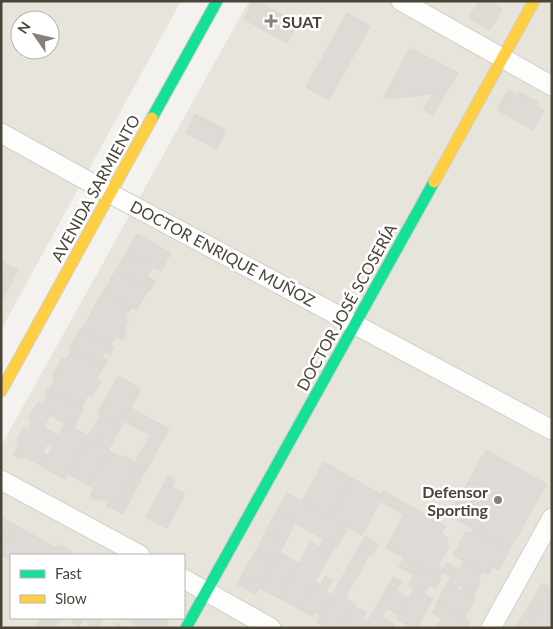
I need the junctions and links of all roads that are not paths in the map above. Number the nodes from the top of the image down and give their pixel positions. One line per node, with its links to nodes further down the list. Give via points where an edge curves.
1 (217, 1): 7 (street, AVENIDA SARMIENTO)
2 (401, 1): 4 (street)
3 (534, 1): 4 (street, DOCTOR JOSÉ SCOSERÍA)
4 (503, 58): 5 (street); 8 (street, DOCTOR JOSÉ SCOSERÍA)
5 (552, 86)
6 (1, 132): 7 (street, DOCTOR ENRIQUE MUÑOZ)
7 (111, 194): 8 (street, DOCTOR ENRIQUE MUÑOZ); 9 (street, AVENIDA SARMIENTO)
8 (355, 323): 10 (street, DOCTOR ENRIQUE MUÑOZ); 15 (street, DOCTOR JOSÉ SCOSERÍA)
9 (1, 390)
10 (552, 430)
11 (1, 480): 13 (street)
12 (552, 518): 18 (street)
13 (138, 554)
14 (185, 580): 15 (street)
15 (206, 591): 16 (street, DOCTOR JOSÉ SCOSERÍA); 17 (street)
16 (186, 628)
17 (271, 628)
18 (491, 628)

